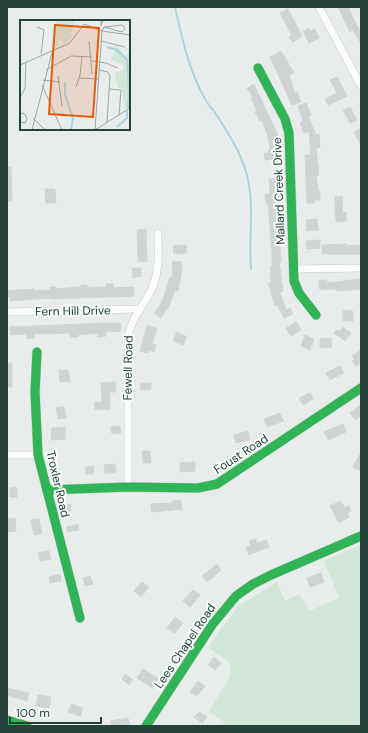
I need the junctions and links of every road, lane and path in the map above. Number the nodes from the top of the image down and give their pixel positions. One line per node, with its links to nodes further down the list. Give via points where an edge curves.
1 (319, 7): 3 (street)
2 (258, 68): 6 (street, Mallard Creek Drive, via 285,119 289,133)
3 (361, 86)
4 (158, 233): 7 (street, Fewell Road, via 158,273)
5 (361, 268): 6 (street)
6 (294, 269): 9 (street, Mallard Creek Drive, via 294,282 299,293)
7 (139, 309): 8 (street, Fern Hill Drive); 14 (street, Fewell Road, via 130,323 128,336)
8 (7, 312)
9 (316, 315)
10 (37, 352): 13 (street, Troxler Road, via 35,392)
11 (361, 388): 14 (street, Foust Road, via 217,484 198,488)
12 (7, 455): 13 (street)
13 (38, 455): 15 (street, Troxler Road)
14 (128, 488): 15 (street, Foust Road)
15 (47, 490): 17 (street, Troxler Road)
16 (361, 536): 20 (street, Lees Chapel Road, via 271,575 236,596 212,625)
17 (80, 618)
18 (7, 720): 19 (street)
19 (27, 726)
20 (146, 726)

